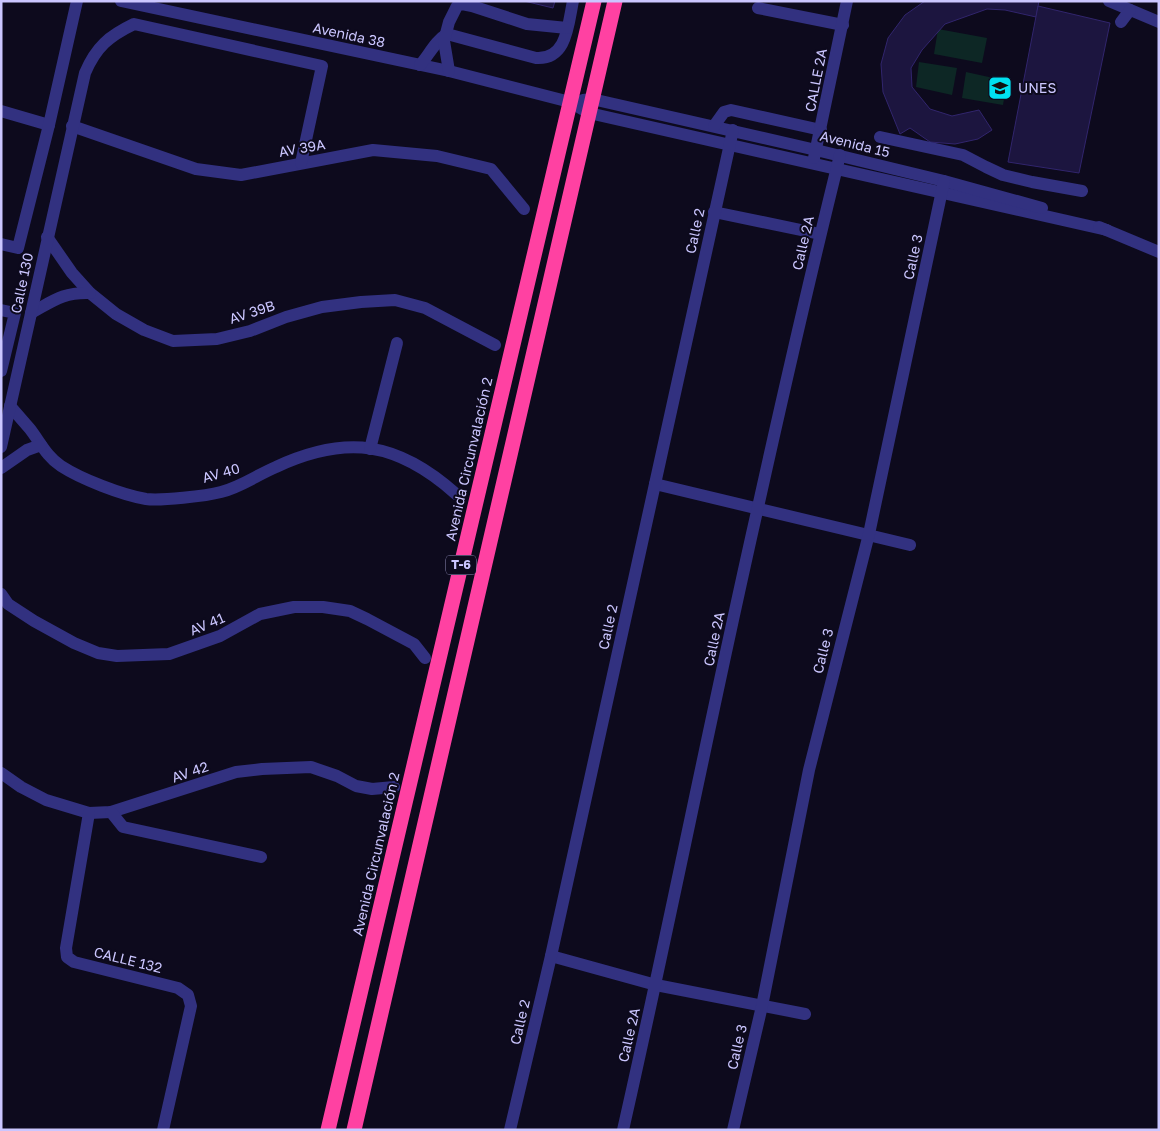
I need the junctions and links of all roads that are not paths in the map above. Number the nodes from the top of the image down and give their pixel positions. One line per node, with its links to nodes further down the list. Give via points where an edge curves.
1 (77, 1): 20 (street)
2 (121, 1): 15 (street, Avenida 38)
3 (573, 1): 13 (street)
4 (594, 1): 17 (highway, Avenida Circunvalación 2 / T-6)
5 (615, 1): 18 (highway, T-6)
6 (847, 1): 12 (street, CALLE 2A)
7 (1109, 1): 9 (street)
8 (758, 8): 12 (street)
9 (1130, 10): 10 (street); 11 (street)
10 (1121, 22)
11 (1159, 22)
12 (843, 24): 24 (street, CALLE 2A)
13 (567, 28): 14 (street, via 560,47 546,59); 14 (street, via 527,24 462,4 453,12)
14 (446, 34): 15 (street); 16 (street, via 444,41)
15 (420, 65): 16 (street, Avenida 38)
16 (449, 72): 17 (street, Avenida 38)
17 (570, 102): 18 (street, Avenida 38); 68 (highway, Avenida Circunvalación 2 / T-6)
18 (591, 106): 22 (street, Avenida 15); 26 (street, Avenida 15); 69 (highway, T-6)
19 (1, 111): 20 (street)
20 (49, 125): 38 (street, via 18,248)
21 (72, 126): 29 (street, AV 39A, via 196,169 241,174); 29 (street, Calle 130, via 91,59 101,45 134,24 322,66); 37 (street, Calle 130)
22 (714, 126): 23 (street, Avenida 15); 24 (street, via 724,112 731,110)
23 (733, 130): 26 (street, Calle 2); 27 (street, Avenida 15)
24 (821, 130): 27 (street, CALLE 2A)
25 (880, 137): 33 (street, via 963,155 1003,175)
26 (730, 144): 30 (street, Avenida 15); 35 (street, Calle 2)
27 (816, 150): 28 (street, Avenida 15); 30 (street, CALLE 2A)
28 (840, 155): 31 (street, Calle 2A); 32 (street, Avenida 15)
29 (300, 163): 34 (street, AV 39A, via 373,150 437,156 491,169)
30 (813, 163): 31 (street, Avenida 15)
31 (837, 168): 32 (street, Avenida 15); 36 (street, Calle 2A)
32 (944, 186): 39 (street, Avenida 15, via 1107,230); 54 (street, Calle 3)
33 (1082, 192)
34 (524, 209)
35 (714, 212): 36 (street); 51 (street, Calle 2)
36 (820, 234): 53 (street, Calle 2A)
37 (47, 237): 40 (street, AV 39B); 42 (street, Calle 130)
38 (1, 244)
39 (1159, 252)
40 (90, 293): 42 (street, via 74,292 61,296); 44 (street, AV 39B, via 116,314 173,341 217,339 322,307 395,300 424,308)
41 (1, 310): 45 (street, via 15,313)
42 (31, 313): 46 (street, Calle 130)
43 (397, 343): 49 (street)
44 (495, 345)
45 (1, 371)
46 (10, 406): 47 (street, AV 40); 48 (street, Calle 130)
47 (41, 445): 49 (street, AV 40, via 46,454 61,466 118,492 147,499 221,492 302,456 334,447); 50 (street, via 27,450)
48 (1, 447)
49 (370, 449): 52 (street, AV 40, via 407,459 436,476)
50 (1, 468)
51 (655, 484): 53 (street); 63 (street, Calle 2)
52 (456, 494)
53 (757, 508): 54 (street); 64 (street, Calle 2A)
54 (868, 534): 55 (street); 65 (street, Calle 3, via 809,770)
55 (910, 545)
56 (3, 601): 57 (street, AV 41, via 74,643 98,653 117,656 169,654 220,636 260,614 294,607 323,607 350,611 414,644)
57 (424, 658)
58 (1, 773): 61 (street, AV 42, via 46,800)
59 (394, 787): 60 (street, AV 42, via 372,789 356,786 311,767 262,769 236,772)
60 (111, 812): 61 (street, AV 42); 62 (street, via 123,827)
61 (89, 814): 67 (street, CALLE 132, via 67,957 74,962 178,988 188,995 191,1006)
62 (260, 858)
63 (551, 956): 64 (street); 70 (street, Calle 2)
64 (656, 985): 65 (street); 71 (street, Calle 2A)
65 (762, 1006): 66 (street); 72 (street, Calle 3)
66 (804, 1014)
67 (163, 1130)
68 (328, 1130)
69 (354, 1130)
70 (510, 1130)
71 (623, 1130)
72 (733, 1130)

